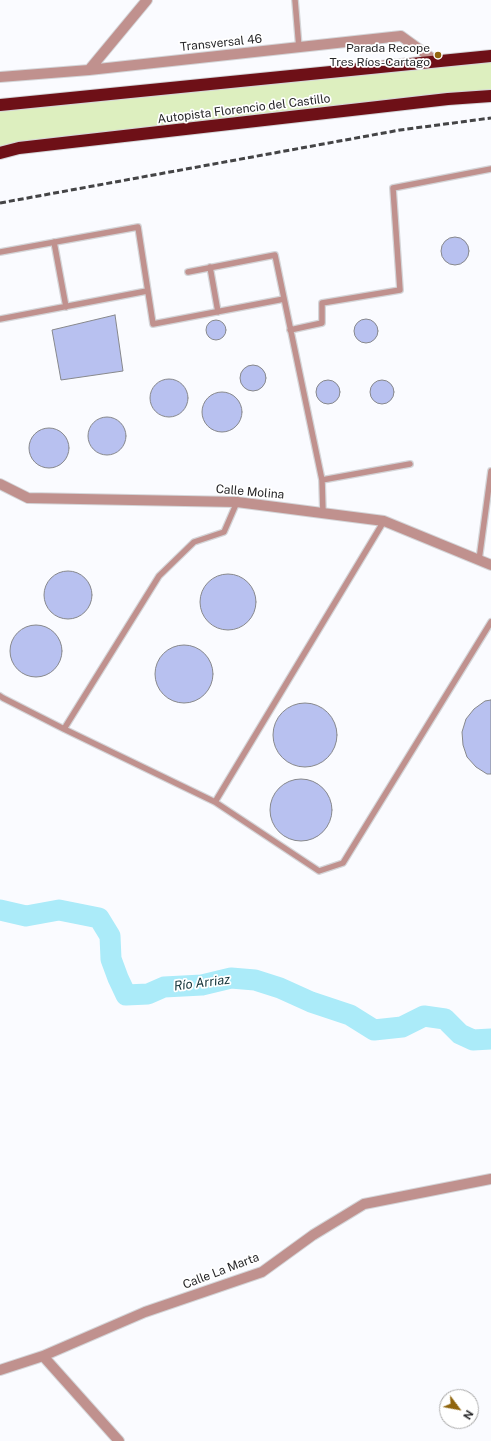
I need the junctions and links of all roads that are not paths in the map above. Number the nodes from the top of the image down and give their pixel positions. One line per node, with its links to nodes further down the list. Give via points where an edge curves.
1 (147, 0): 6 (street)
2 (295, 0): 3 (lane)
3 (299, 48): 5 (street, Transversal 46, via 401,36); 6 (street, Transversal 46)
4 (491, 56): 5 (highway)
5 (437, 62): 9 (highway)
6 (89, 70): 7 (street, Transversal 46)
7 (0, 77)
8 (491, 96): 10 (highway, Autopista Florencio del Castillo, via 19,148)
9 (0, 105)
10 (0, 153)
11 (491, 169): 21 (lane, via 393,188 400,290 322,303 322,323)
12 (54, 242): 13 (lane); 16 (lane, via 138,226); 18 (lane)
13 (0, 252)
14 (210, 267): 15 (lane); 17 (lane, via 275,255); 19 (lane)
15 (188, 272)
16 (147, 291): 18 (lane); 19 (lane, via 153,324)
17 (284, 299): 19 (lane); 21 (lane)
18 (66, 307): 20 (lane)
19 (218, 312)
20 (0, 319)
21 (290, 330): 24 (lane)
22 (410, 464): 24 (lane)
23 (491, 471): 29 (lane)
24 (322, 480): 27 (lane)
25 (0, 484): 26 (street, Calle Molina, via 28,498)
26 (237, 502): 27 (street, Calle Molina); 33 (lane, via 224,532 194,542 159,576)
27 (323, 513): 28 (street, Calle Molina)
28 (384, 521): 29 (street, Calle Molina); 34 (lane)
29 (479, 560): 30 (street, Calle Molina)
30 (491, 565)
31 (491, 622): 34 (lane, via 343,863 319,871)
32 (0, 696): 33 (lane)
33 (64, 729): 34 (lane)
34 (215, 802)
35 (491, 1179): 36 (street, Calle La Marta, via 364,1204 313,1235 262,1272 145,1312)
36 (44, 1356): 37 (street, Calle La Marta); 38 (street)
37 (0, 1370)
38 (119, 1441)

